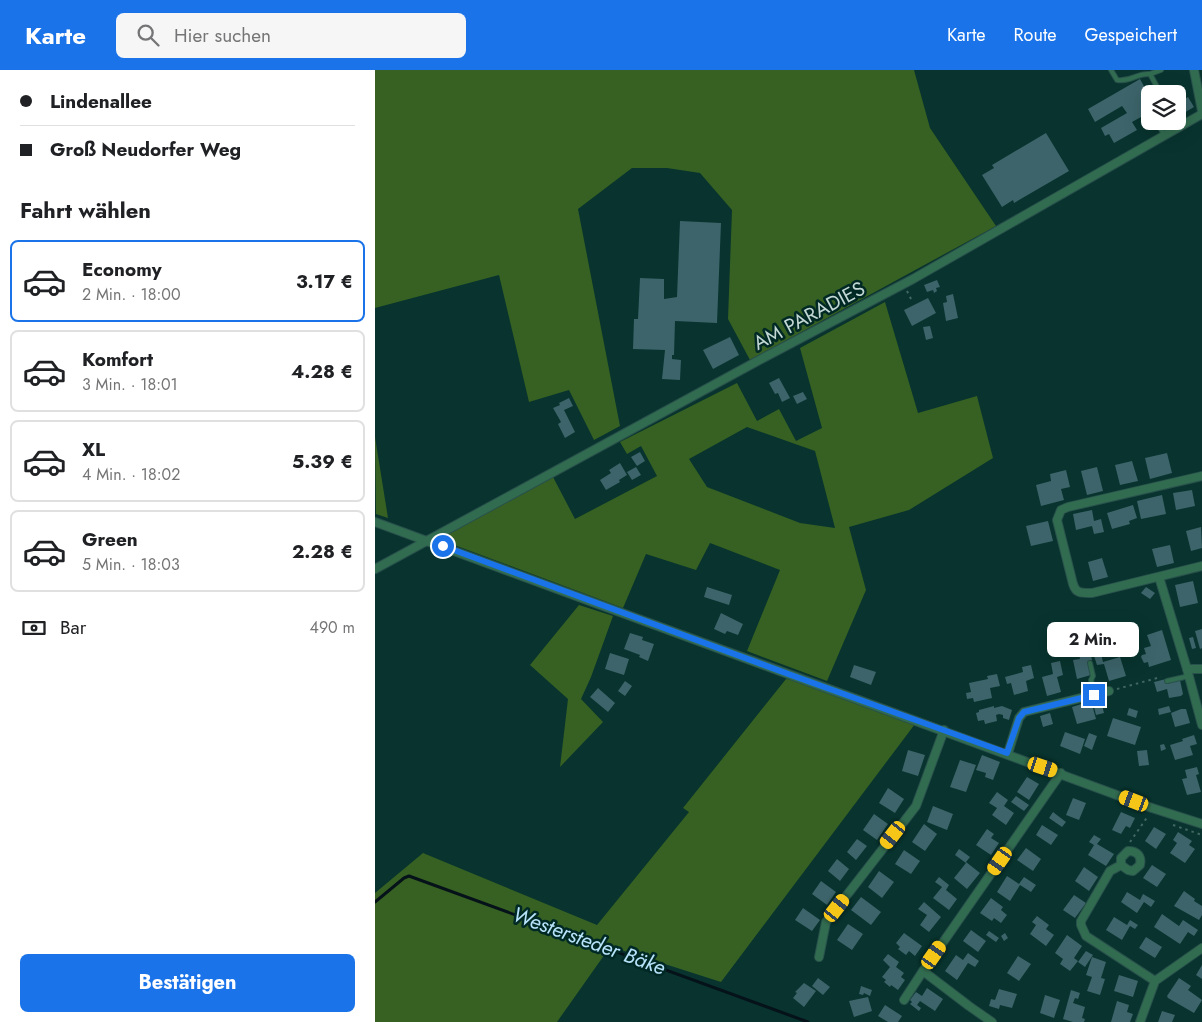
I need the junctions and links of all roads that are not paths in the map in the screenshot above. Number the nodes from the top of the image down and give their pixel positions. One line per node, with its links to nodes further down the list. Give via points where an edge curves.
1 (1111, 70): 4 (lane, via 1117,80 1126,81)
2 (1161, 70): 4 (lane)
3 (1194, 70): 6 (street)
4 (1150, 74): 5 (lane)
5 (1156, 85)
6 (1202, 112): 8 (street, AM PARADIES)
7 (1161, 130): 8 (lane)
8 (1165, 136): 11 (street, AM PARADIES, via 904,284)
9 (1202, 476): 14 (street, via 1068,507 1058,515 1073,584 1079,593 1092,593)
10 (375, 522): 11 (street)
11 (427, 541): 13 (street, AM PARADIES); 22 (street)
12 (1202, 566): 14 (street)
13 (375, 569)
14 (1159, 576): 17 (street)
15 (1090, 663): 20 (lane)
16 (1202, 669): 17 (street)
17 (1188, 673): 18 (lane); 21 (street)
18 (1167, 682)
19 (1109, 691): 20 (street)
20 (1094, 695): 23 (street, via 1024,712)
21 (1202, 725)
22 (945, 730): 23 (street); 28 (street, via 916,806 826,922)
23 (1007, 753): 24 (street)
24 (1061, 773): 25 (street); 29 (street)
25 (1202, 824)
26 (1121, 865): 26 (street, via 1128,870 1137,869 1141,861 1137,852 1128,851 1121,858); 30 (street, via 1110,871 1081,925 1087,936)
27 (1202, 948): 30 (street)
28 (819, 957)
29 (923, 971): 31 (street); 32 (street)
30 (1155, 981): 33 (street)
31 (904, 1000)
32 (992, 1022)
33 (1140, 1022)

